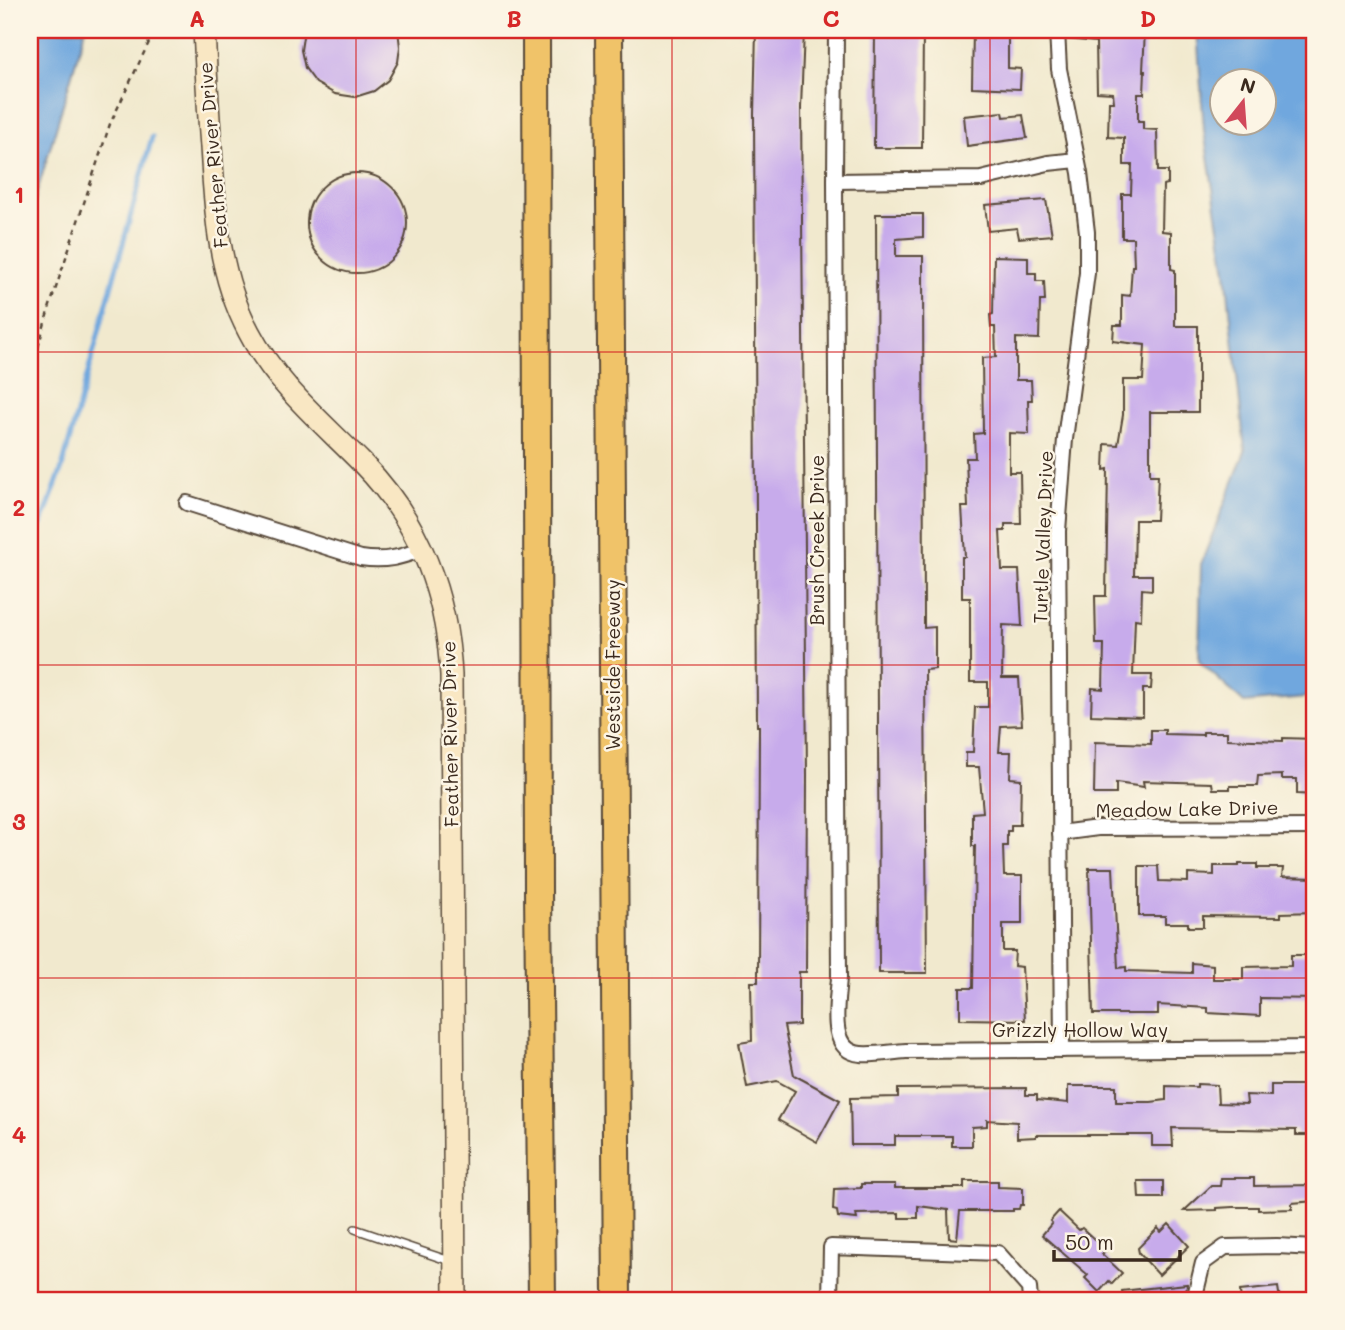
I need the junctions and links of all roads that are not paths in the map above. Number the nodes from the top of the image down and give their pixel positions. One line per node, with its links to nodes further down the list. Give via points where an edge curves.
1 (204, 30): 9 (street, Feather River Drive, via 214,208 224,269 235,302 268,364 292,395 385,489)
2 (536, 30): 19 (highway)
3 (609, 30): 20 (highway, Westside Freeway)
4 (836, 30): 7 (street, Brush Creek Drive)
5 (1056, 30): 6 (street, Turtle Valley Drive)
6 (1077, 160): 7 (street, via 981,179); 11 (street, Turtle Valley Drive, via 1087,232 1087,273 1060,495)
7 (835, 181): 12 (street, Brush Creek Drive, via 836,1030)
8 (187, 503): 9 (street, via 361,558 393,560)
9 (423, 549): 17 (street, Feather River Drive, via 444,614 451,675)
10 (1315, 827): 11 (street, Meadow Lake Drive)
11 (1060, 832): 14 (street, Turtle Valley Drive)
12 (846, 1047): 14 (street, Grizzly Hollow Way, via 859,1054)
13 (1315, 1048): 14 (street, Grizzly Hollow Way)
14 (1062, 1050)
15 (355, 1229): 17 (lane)
16 (1315, 1248): 23 (street, via 1225,1247 1203,1263)
17 (455, 1262): 18 (street, Feather River Drive)
18 (456, 1300)
19 (542, 1300)
20 (617, 1300)
21 (830, 1300): 22 (street, via 831,1247 998,1253 1029,1288)
22 (1030, 1300)
23 (1194, 1300)

